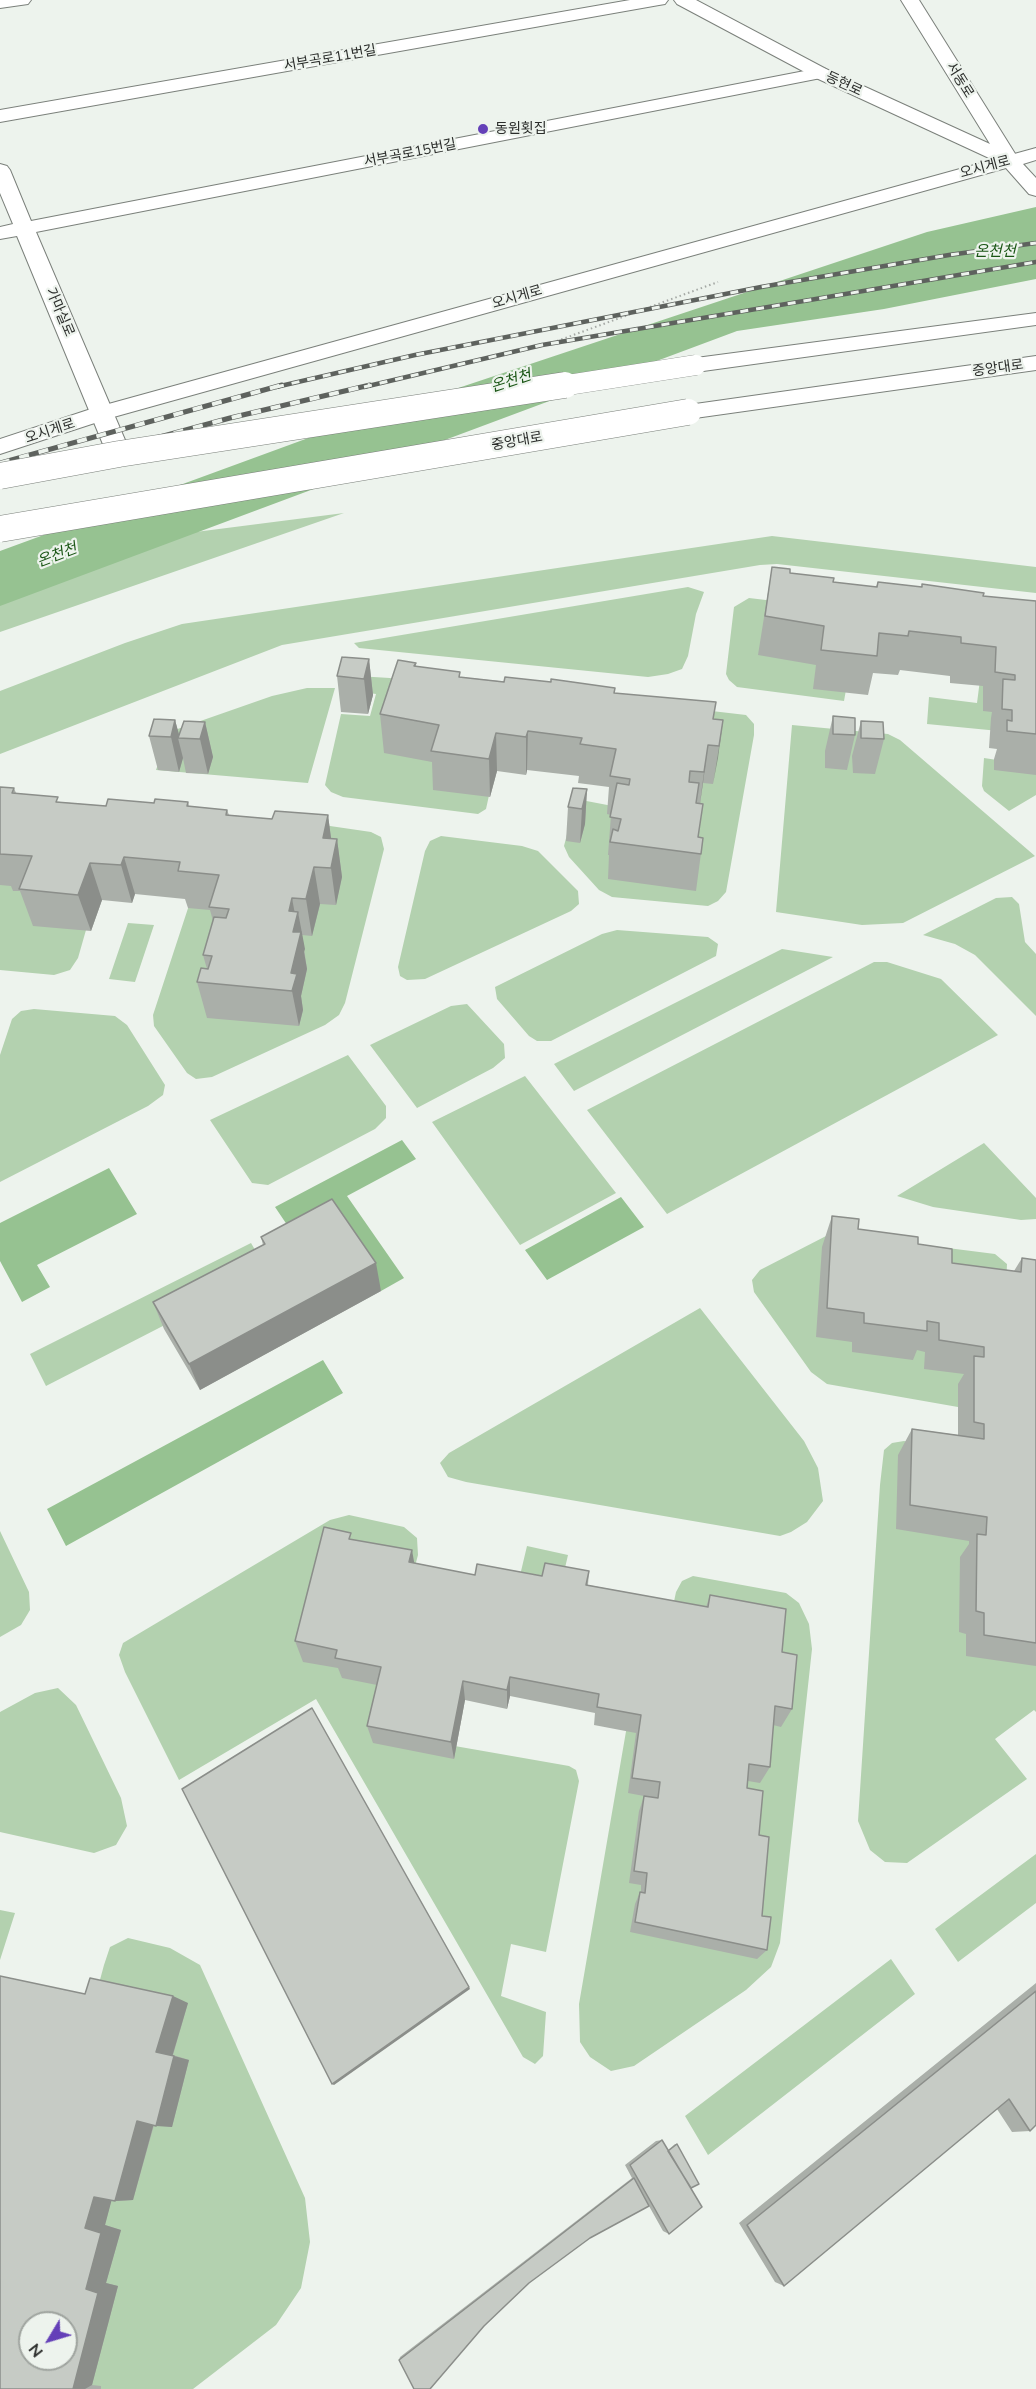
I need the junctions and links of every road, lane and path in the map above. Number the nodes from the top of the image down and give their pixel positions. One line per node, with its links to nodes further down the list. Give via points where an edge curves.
1 (22, 0): 5 (street)
2 (659, 0): 7 (street, 서부곡로11번길)
3 (683, 0): 6 (street, 동현로)
4 (910, 0): 9 (street, 서동로)
5 (0, 3)
6 (820, 73): 9 (street, 동현로); 12 (street, 서부곡로15번길)
7 (0, 116)
8 (1036, 154): 9 (street, 오시게로)
9 (1009, 160): 11 (street); 16 (street, 오시게로)
10 (0, 170): 12 (street, 가마실로)
11 (1036, 190)
12 (25, 228): 13 (street, 서부곡로15번길); 16 (street, 가마실로)
13 (0, 233)
14 (1036, 319): 18 (street, bridge, via 696,364)
15 (1036, 363): 20 (street, 중앙대로, bridge, via 688,412)
16 (102, 413): 17 (street, 오시게로); 18 (street, 가마실로)
17 (0, 447)
18 (119, 454): 19 (street, bridge)
19 (0, 476)
20 (0, 529)

